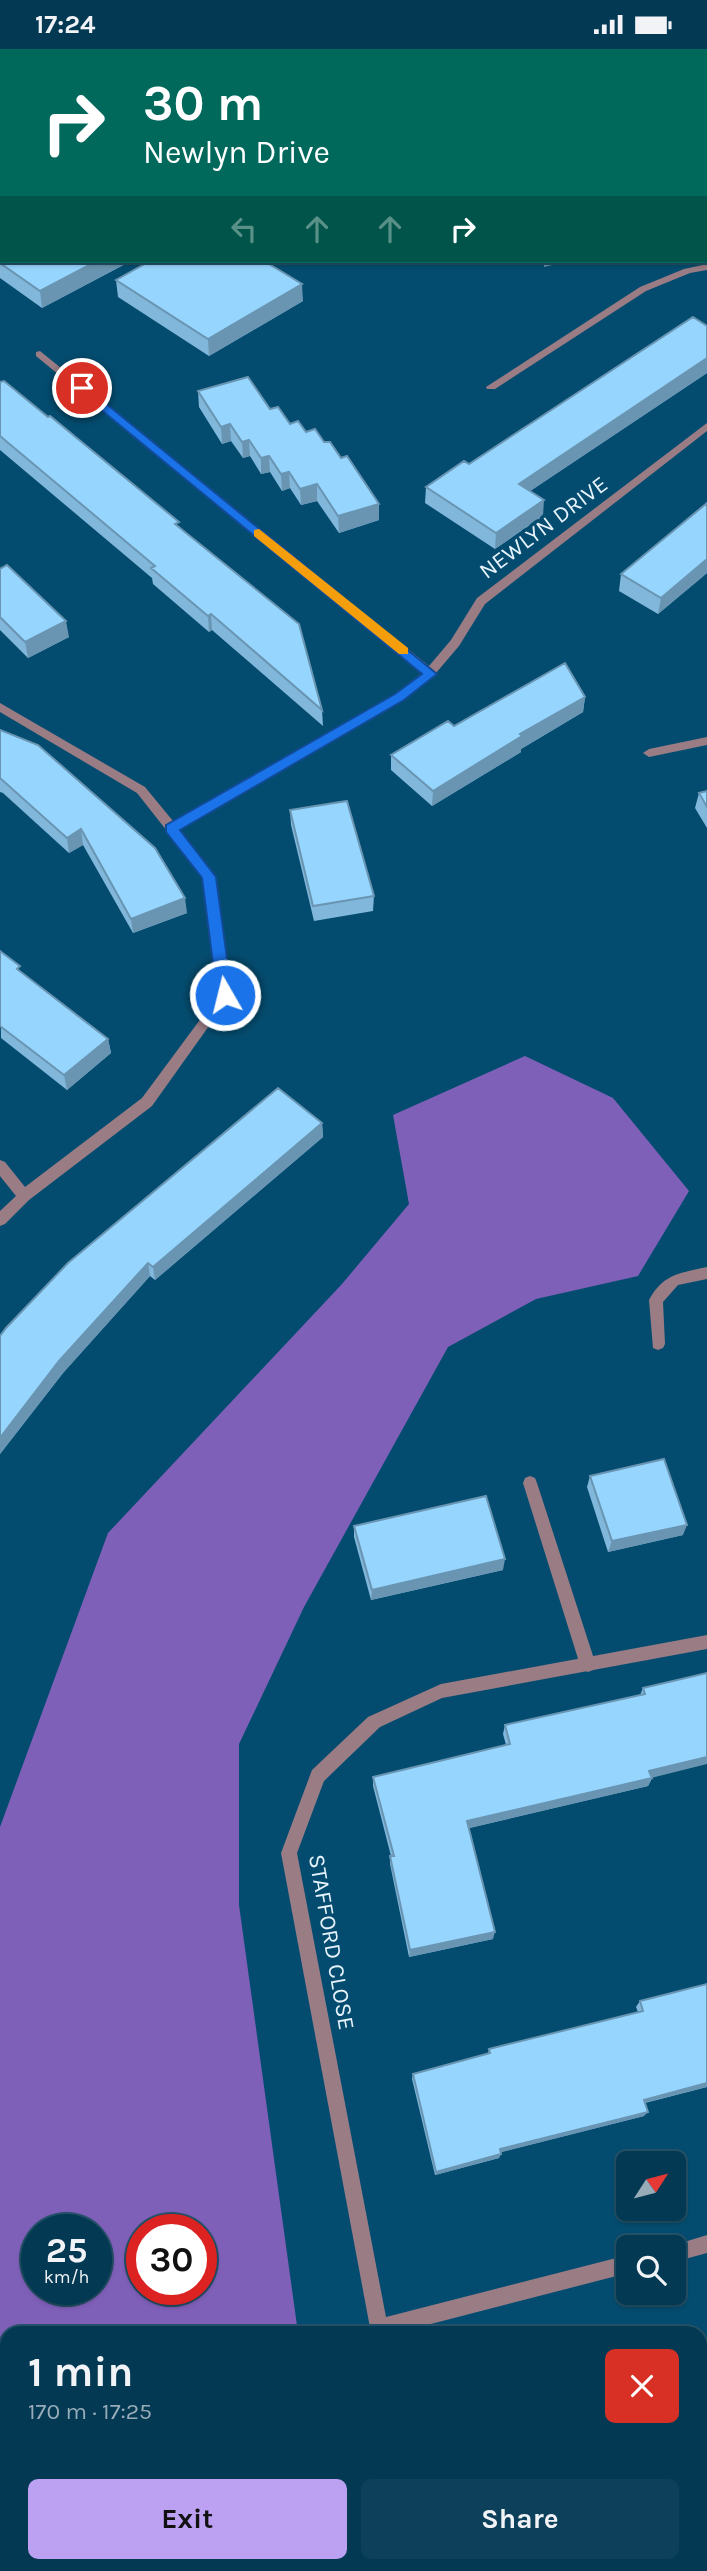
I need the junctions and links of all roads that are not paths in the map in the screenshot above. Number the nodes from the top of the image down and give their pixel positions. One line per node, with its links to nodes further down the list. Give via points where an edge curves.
1 (707, 267): 3 (street, via 643,289)
2 (40, 354): 5 (street)
3 (491, 387)
4 (707, 426): 5 (street, NEWLYN DRIVE, via 481,601 461,639)
5 (431, 674): 9 (street, NEWLYN DRIVE, via 400,697)
6 (0, 707): 9 (street, via 141,790)
7 (707, 741): 8 (street)
8 (649, 753)
9 (171, 828): 11 (street, via 209,877 225,995 147,1102)
10 (0, 1166): 11 (street)
11 (24, 1196): 12 (street)
12 (0, 1220)
13 (707, 1273): 14 (street, via 674,1280 656,1300)
14 (658, 1343)
15 (530, 1483): 17 (street)
16 (707, 1642): 17 (street, STAFFORD CLOSE)
17 (588, 1665): 21 (street, STAFFORD CLOSE, via 441,1691 374,1722 318,1776 289,1853)
18 (707, 2244): 19 (street)
19 (686, 2250)
20 (616, 2267): 22 (street, STAFFORD CLOSE)
21 (378, 2326)
22 (394, 2326)

